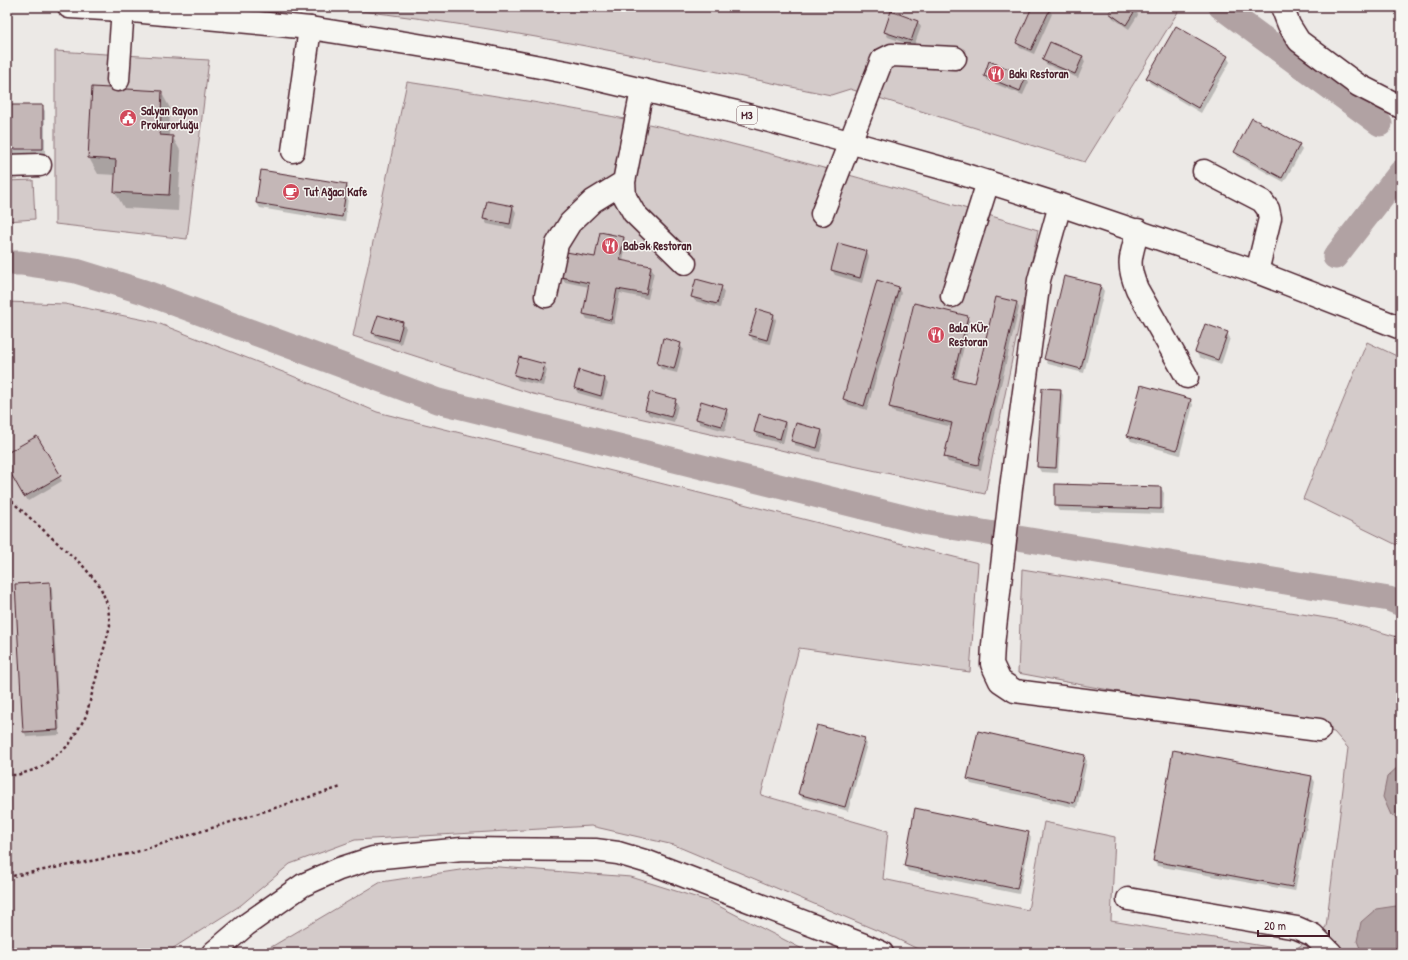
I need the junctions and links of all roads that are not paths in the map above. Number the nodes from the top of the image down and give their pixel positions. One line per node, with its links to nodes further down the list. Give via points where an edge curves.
1 (69, 7): 3 (main road, M3)
2 (1282, 7): 8 (main road, via 1299,41 1358,85)
3 (123, 8): 4 (main road, M3); 6 (main road)
4 (310, 28): 7 (main road, M3, via 478,55); 10 (main road)
5 (955, 58): 9 (main road, via 892,55 882,60)
6 (118, 80)
7 (642, 90): 9 (main road, M3); 14 (main road)
8 (1401, 107)
9 (849, 142): 15 (main road, M3); 17 (main road)
10 (293, 151)
11 (40, 165): 12 (main road)
12 (7, 166)
13 (1204, 171): 20 (main road, via 1262,202 1268,209 1270,218)
14 (624, 182): 19 (main road, via 625,197 634,213); 21 (main road, via 593,201 570,222 557,244)
15 (988, 182): 16 (main road, M3); 22 (main road)
16 (1060, 205): 18 (main road, M3); 25 (main road, via 1040,280 1011,488 993,645 992,664 1000,681 1015,690)
17 (822, 214)
18 (1138, 230): 20 (main road, M3); 24 (main road, via 1130,259 1131,275)
19 (685, 264)
20 (1257, 272): 23 (main road, M3)
21 (546, 296)
22 (952, 296)
23 (1401, 328)
24 (1187, 377)
25 (1319, 730)
26 (1128, 899): 29 (main road, via 1297,928 1313,935)
27 (213, 953): 28 (main road, via 246,925 303,885 339,869 373,858 462,850 595,850 618,853 648,862)
28 (882, 953)
29 (1331, 953)

